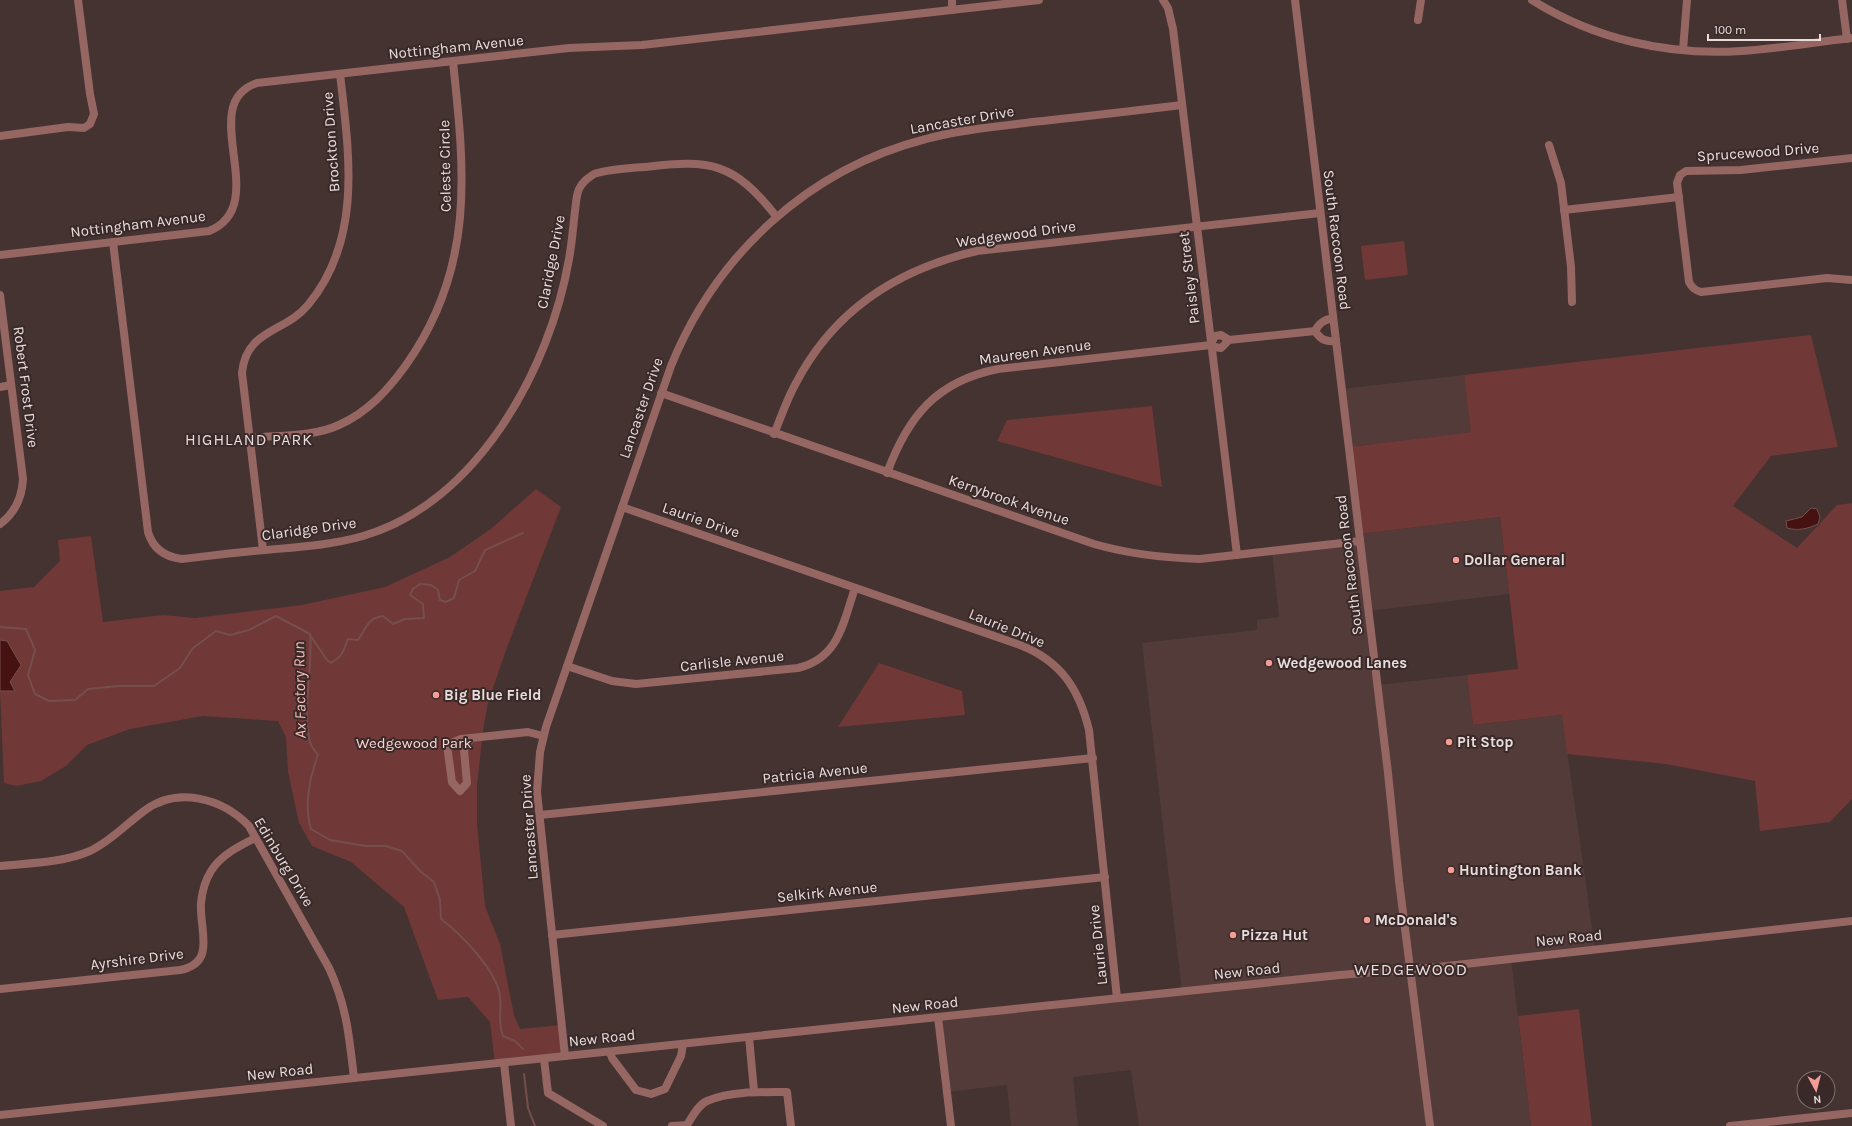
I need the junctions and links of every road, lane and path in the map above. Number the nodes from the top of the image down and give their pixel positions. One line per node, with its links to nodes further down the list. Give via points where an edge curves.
1 (78, 0): 17 (street, via 94,114 90,124 78,129)
2 (952, 0): 10 (street)
3 (1039, 0): 10 (street, Nottingham Avenue)
4 (1163, 0): 16 (street, Paisley Street, via 1171,17)
5 (1295, 0): 22 (street, South Raccoon Road)
6 (1421, 0): 11 (street)
7 (1532, 0): 13 (street, via 1601,33 1628,41)
8 (1687, 0): 13 (street)
9 (1842, 0): 12 (street)
10 (952, 10): 14 (street, Nottingham Avenue, via 642,45 569,48)
11 (1418, 20)
12 (1849, 38): 13 (street, via 1740,51)
13 (1683, 50)
14 (453, 62): 15 (street, Nottingham Avenue); 39 (street, Celeste Circle, via 462,157 460,224 449,278 427,330 391,385 354,418 322,430)
15 (340, 74): 25 (street, Nottingham Avenue, via 256,83 245,88 237,96 230,118 236,166 234,200 230,215 220,225 209,231); 39 (street, Brockton Drive, via 350,176 342,238 328,275 307,307 258,339 245,357 242,373)
16 (1182, 105): 23 (street, Lancaster Drive, via 972,129 925,139 883,152 848,168 808,192); 24 (street, Paisley Street)
17 (0, 136)
18 (1549, 145): 21 (street, via 1559,175)
19 (1852, 158): 20 (street, Sprucewood Drive, via 1741,170 1686,171 1679,178)
20 (1679, 197): 21 (street); 27 (street, Sprucewood Drive, via 1689,282 1697,291 1827,278)
21 (1564, 210): 29 (street, via 1571,267)
22 (1320, 213): 24 (street, Wedgewood Drive); 30 (street, South Raccoon Road)
23 (776, 216): 37 (street, Lancaster Drive, via 731,262 700,306 678,349); 44 (street, Claridge Drive, via 744,182 725,171 707,165 684,163 654,166 601,172 587,178 578,191 567,269 558,308 545,345 516,403 474,462 430,503 387,528 336,542)
24 (1197, 226): 34 (street, Paisley Street); 38 (street, Wedgewood Drive, via 976,251 906,274 864,301 826,338 796,382)
25 (113, 242): 26 (street, Nottingham Avenue); 44 (street, Claridge Drive, via 150,538 160,552 178,558)
26 (0, 255)
27 (1852, 280)
28 (0, 295): 35 (street, Robert Frost Drive)
29 (1572, 302)
30 (1333, 318): 31 (street, via 1321,322); 33 (street, South Raccoon Road)
31 (1315, 331): 32 (street); 33 (street, via 1326,341)
32 (1229, 340): 34 (street, Maureen Avenue, via 1221,348); 34 (street, via 1221,335 1215,336)
33 (1336, 341): 43 (street, South Raccoon Road)
34 (1211, 345): 40 (street, Maureen Avenue, via 998,369 969,377 942,391 917,414 896,448); 45 (street, Paisley Street)
35 (11, 385): 36 (street); 42 (street, Robert Frost Drive, via 23,487 15,509)
36 (0, 387)
37 (661, 393): 38 (street, Kerrybrook Avenue); 41 (street, Lancaster Drive)
38 (774, 434): 40 (street, Kerrybrook Avenue)
39 (250, 438): 44 (street, Brockton Drive)
40 (887, 473): 45 (street, Kerrybrook Avenue, via 1117,550 1173,558 1200,559)
41 (622, 507): 46 (street, Laurie Drive); 47 (street, Lancaster Drive)
42 (0, 524)
43 (1360, 541): 45 (street, Kerrybrook Avenue); 57 (street, South Raccoon Road)
44 (264, 550)
45 (1237, 555)
46 (855, 588): 47 (street, Carlisle Avenue, via 836,642 822,657 807,666 636,684 612,681); 50 (street, Laurie Drive, via 1020,645 1043,656 1067,678 1080,698 1089,730)
47 (567, 666): 48 (street, Lancaster Drive)
48 (543, 736): 49 (street, via 528,732); 51 (street, Lancaster Drive, via 538,772)
49 (471, 738): 49 (street, via 464,750 468,783 460,791 452,782 447,746 461,739)
50 (1092, 758): 51 (street, Patricia Avenue); 54 (street, Laurie Drive)
51 (540, 815): 56 (street, Lancaster Drive)
52 (255, 838): 53 (street, Edinburg Drive, via 244,821 225,806 205,799 179,798 149,808 110,839 88,852 60,860); 58 (street, Ayrshire Drive, via 224,856 211,871 201,904 203,953 192,967); 67 (street, Edinburg Drive, via 338,986 346,1014)
53 (0, 866)
54 (1105, 877): 56 (street, Selkirk Avenue); 59 (street, Laurie Drive)
55 (1852, 921): 57 (street, New Road)
56 (552, 935): 64 (street, Lancaster Drive)
57 (1411, 969): 59 (street, New Road); 77 (street, South Raccoon Road)
58 (0, 989)
59 (1117, 998): 60 (street, New Road)
60 (938, 1017): 61 (street, New Road); 76 (street)
61 (749, 1037): 62 (street, New Road); 68 (street)
62 (683, 1044): 63 (street, New Road); 63 (street, via 681,1056 665,1089 651,1094 636,1090)
63 (610, 1052): 64 (street, New Road)
64 (565, 1056): 65 (street, New Road)
65 (544, 1058): 66 (street, New Road); 73 (street, via 548,1093)
66 (504, 1063): 67 (street, New Road); 72 (street)
67 (354, 1078): 70 (street, New Road)
68 (754, 1092): 71 (street, via 706,1101 694,1112); 75 (street, via 787,1092)
69 (1852, 1112): 78 (street)
70 (0, 1115)
71 (687, 1125): 74 (street)
72 (511, 1126)
73 (603, 1126)
74 (672, 1126)
75 (791, 1126)
76 (951, 1126)
77 (1430, 1126)
78 (1730, 1126)

